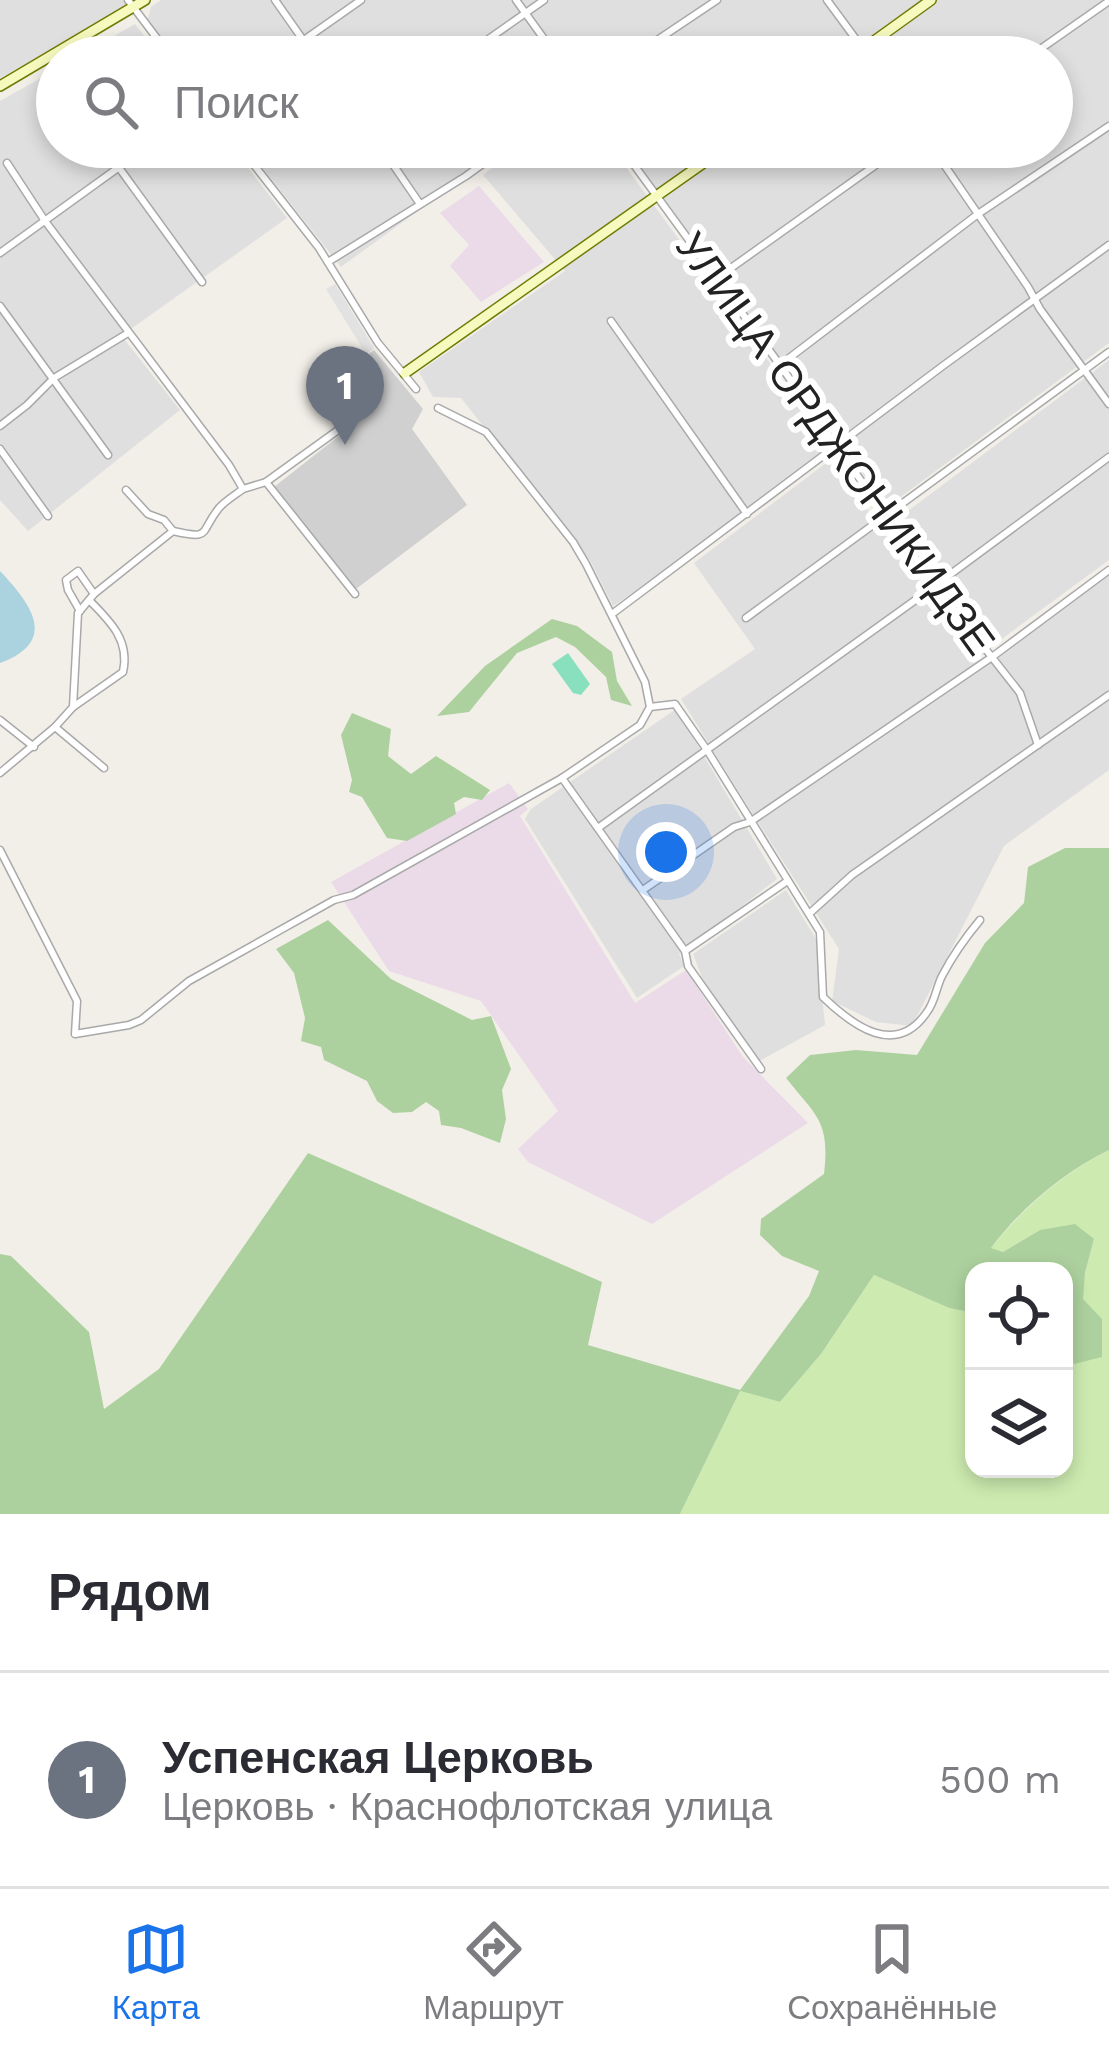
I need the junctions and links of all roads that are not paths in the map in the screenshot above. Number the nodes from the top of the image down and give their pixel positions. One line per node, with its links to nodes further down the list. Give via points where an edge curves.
1 (145, 0): 10 (street)
2 (275, 0): 14 (street)
3 (361, 0): 15 (street)
4 (516, 0): 11 (street)
5 (544, 0): 11 (street)
6 (717, 0): 18 (street)
7 (827, 0): 19 (street)
8 (931, 0): 20 (street)
9 (1109, 1): 21 (street)
10 (130, 4): 12 (street); 13 (street)
11 (526, 14): 16 (street); 17 (street)
12 (79, 36)
13 (155, 36)
14 (301, 36)
15 (310, 36)
16 (491, 36)
17 (542, 36)
18 (663, 36)
19 (853, 36)
20 (887, 36)
21 (1059, 36)
22 (36, 63): 23 (street)
23 (0, 86)
24 (1109, 126): 25 (street)
25 (1073, 150)
26 (7, 163): 40 (street)
27 (119, 168): 40 (street)
28 (121, 168): 45 (street)
29 (256, 168): 43 (street)
30 (396, 168): 38 (street)
31 (477, 168): 38 (street)
32 (636, 168): 37 (street, УЛИЦА ОРДЖОНИКИДЗЕ)
33 (697, 168): 37 (street)
34 (872, 168): 44 (street)
35 (946, 168): 39 (street)
36 (1046, 168): 39 (street)
37 (656, 197): 44 (street, УЛИЦА ОРДЖОНИКИДЗЕ); 53 (street)
38 (420, 204): 43 (street)
39 (978, 214): 46 (street); 51 (street)
40 (45, 221): 42 (street); 49 (street)
41 (1109, 245): 46 (street)
42 (0, 253)
43 (328, 262): 53 (street)
44 (717, 278): 51 (street, УЛИЦА ОРДЖОНИКИДЗЕ)
45 (202, 282)
46 (1035, 299): 52 (street); 60 (street)
47 (0, 306): 54 (street)
48 (611, 321): 67 (street)
49 (128, 333): 54 (street); 65 (street)
50 (1109, 352): 52 (street)
51 (780, 365): 60 (street, УЛИЦА ОРДЖОНИКИДЗЕ)
52 (1084, 371): 56 (street); 69 (street)
53 (405, 373): 55 (street)
54 (54, 378): 59 (street); 62 (street)
55 (416, 389)
56 (1109, 404)
57 (437, 408): 76 (street, via 486,432 572,542)
58 (345, 425): 64 (street)
59 (0, 426)
60 (838, 446): 67 (street); 69 (street, УЛИЦА ОРДЖОНИКИДЗЕ)
61 (0, 449): 68 (street)
62 (108, 455)
63 (1109, 458): 72 (street)
64 (266, 482): 65 (street); 73 (street)
65 (243, 489): 70 (street, via 203,533)
66 (126, 490): 70 (street)
67 (747, 515): 76 (street)
68 (48, 516)
69 (886, 516): 72 (street, УЛИЦА ОРДЖОНИКИДЗЕ); 77 (street)
70 (173, 531): 74 (street)
71 (1109, 570): 78 (street)
72 (935, 584): 78 (street, УЛИЦА ОРДЖОНИКИДЗЕ); 86 (street)
73 (355, 594)
74 (92, 597): 75 (street); 75 (street, via 78,571 66,580); 80 (street, via 127,656 124,672)
75 (80, 610): 80 (street)
76 (611, 614): 81 (street)
77 (746, 618)
78 (992, 657): 84 (street, УЛИЦА ОРДЖОНИКИДЗЕ, via 1020,693); 90 (street)
79 (1109, 695): 84 (street)
80 (73, 707): 83 (street)
81 (650, 707): 86 (street, via 675,704); 89 (street, via 640,725)
82 (0, 720): 85 (street)
83 (55, 727): 85 (street); 87 (street)
84 (1038, 745): 95 (street)
85 (34, 747): 88 (street)
86 (707, 750): 90 (street); 91 (street)
87 (104, 768)
88 (0, 773)
89 (562, 778): 91 (street); 92 (street, via 189,981 141,1020 75,1034 77,1001)
90 (750, 822): 93 (street); 94 (street)
91 (598, 828): 94 (street)
92 (0, 850)
93 (787, 881): 95 (street); 97 (street)
94 (643, 890): 97 (street)
95 (809, 913): 96 (street, via 820,932 824,997 846,1020 894,1036 910,1033 931,1008 959,945)
96 (980, 920)
97 (685, 951): 98 (street)
98 (761, 1069)

